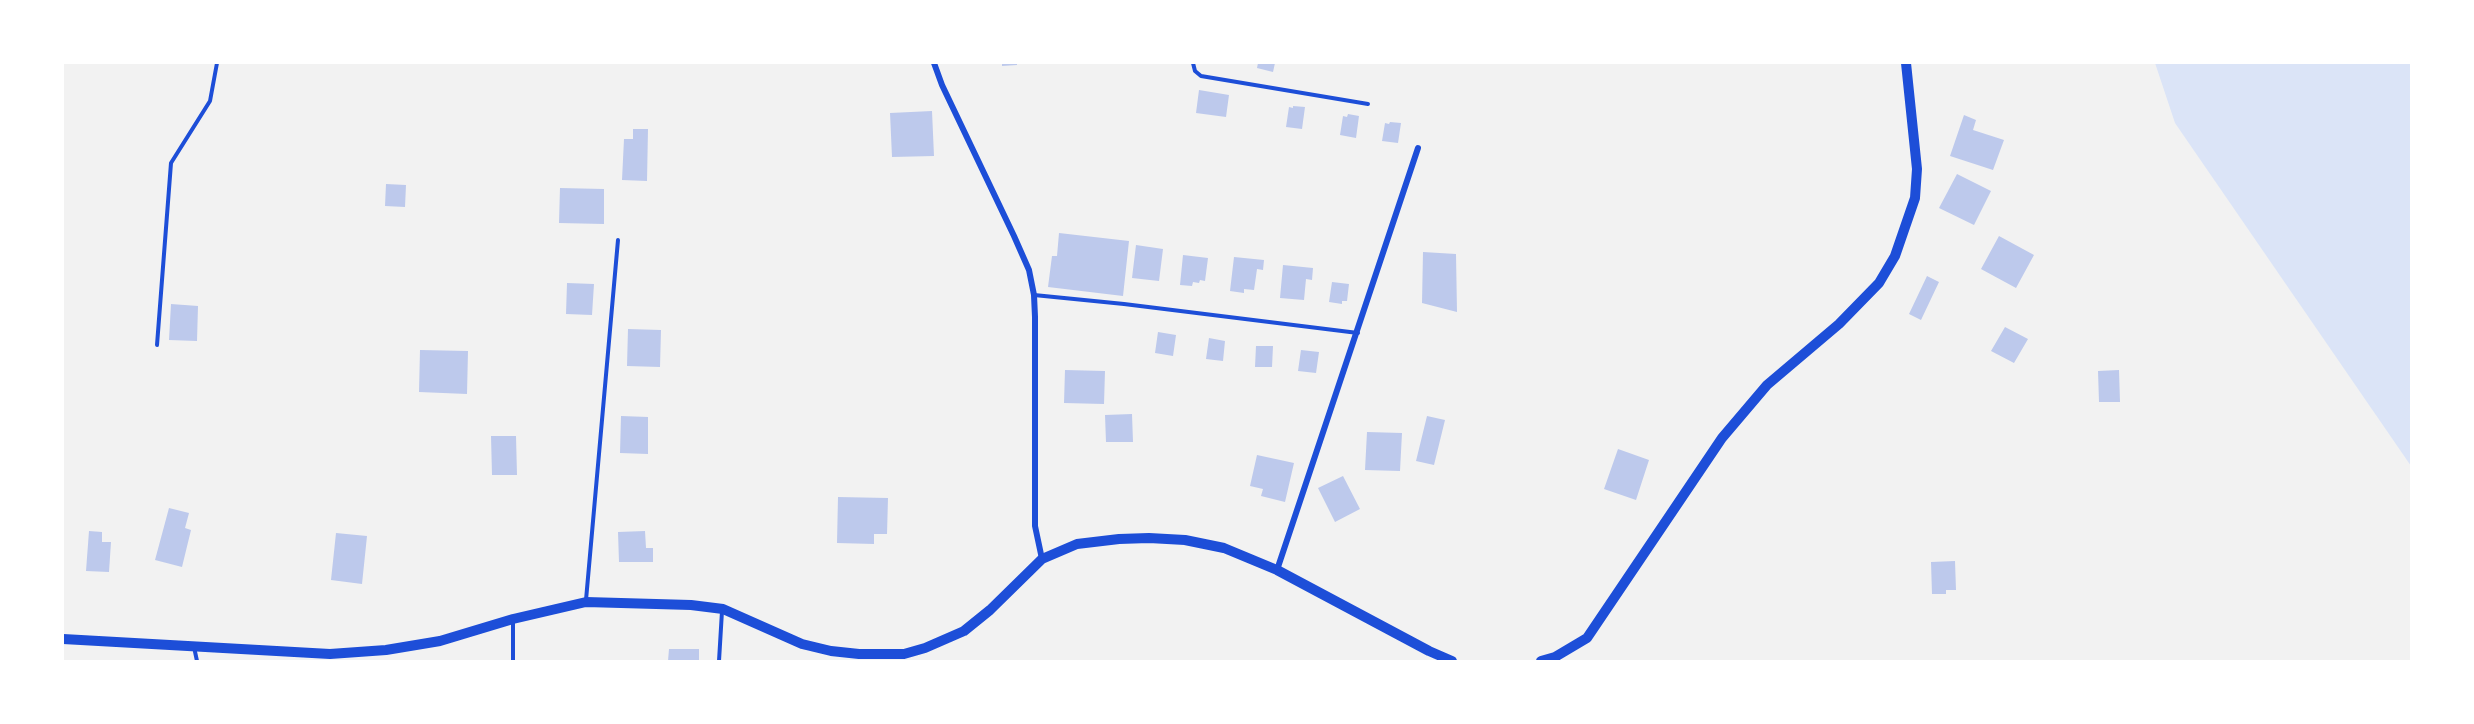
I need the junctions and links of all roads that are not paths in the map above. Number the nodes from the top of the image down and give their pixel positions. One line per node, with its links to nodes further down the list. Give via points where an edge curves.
1 (217, 63): 10 (lane, via 210,101 171,163)
2 (934, 63): 8 (street, via 1029,270)
3 (1193, 63): 5 (lane, via 1201,76)
4 (1906, 63): 23 (main road, via 1917,170 1915,198 1895,256 1879,283 1839,324 1767,385 1722,438 1587,638)
5 (1368, 104)
6 (1418, 148): 9 (street)
7 (618, 240): 13 (lane)
8 (1034, 295): 9 (lane); 11 (street, via 1035,526)
9 (1358, 333): 12 (street)
10 (157, 345)
11 (1042, 559): 12 (main road, via 1077,544 1149,538 1224,548); 18 (main road, via 964,631)
12 (1278, 570): 22 (main road)
13 (586, 602): 14 (main road); 15 (main road)
14 (723, 609): 18 (main road, via 802,644); 21 (lane)
15 (513, 619): 17 (main road, via 440,641 386,650 330,654); 20 (lane)
16 (63, 639): 17 (main road)
17 (194, 646): 19 (lane)
18 (903, 657)
19 (197, 661)
20 (513, 661)
21 (719, 661)
22 (1452, 661)
23 (1541, 661)

